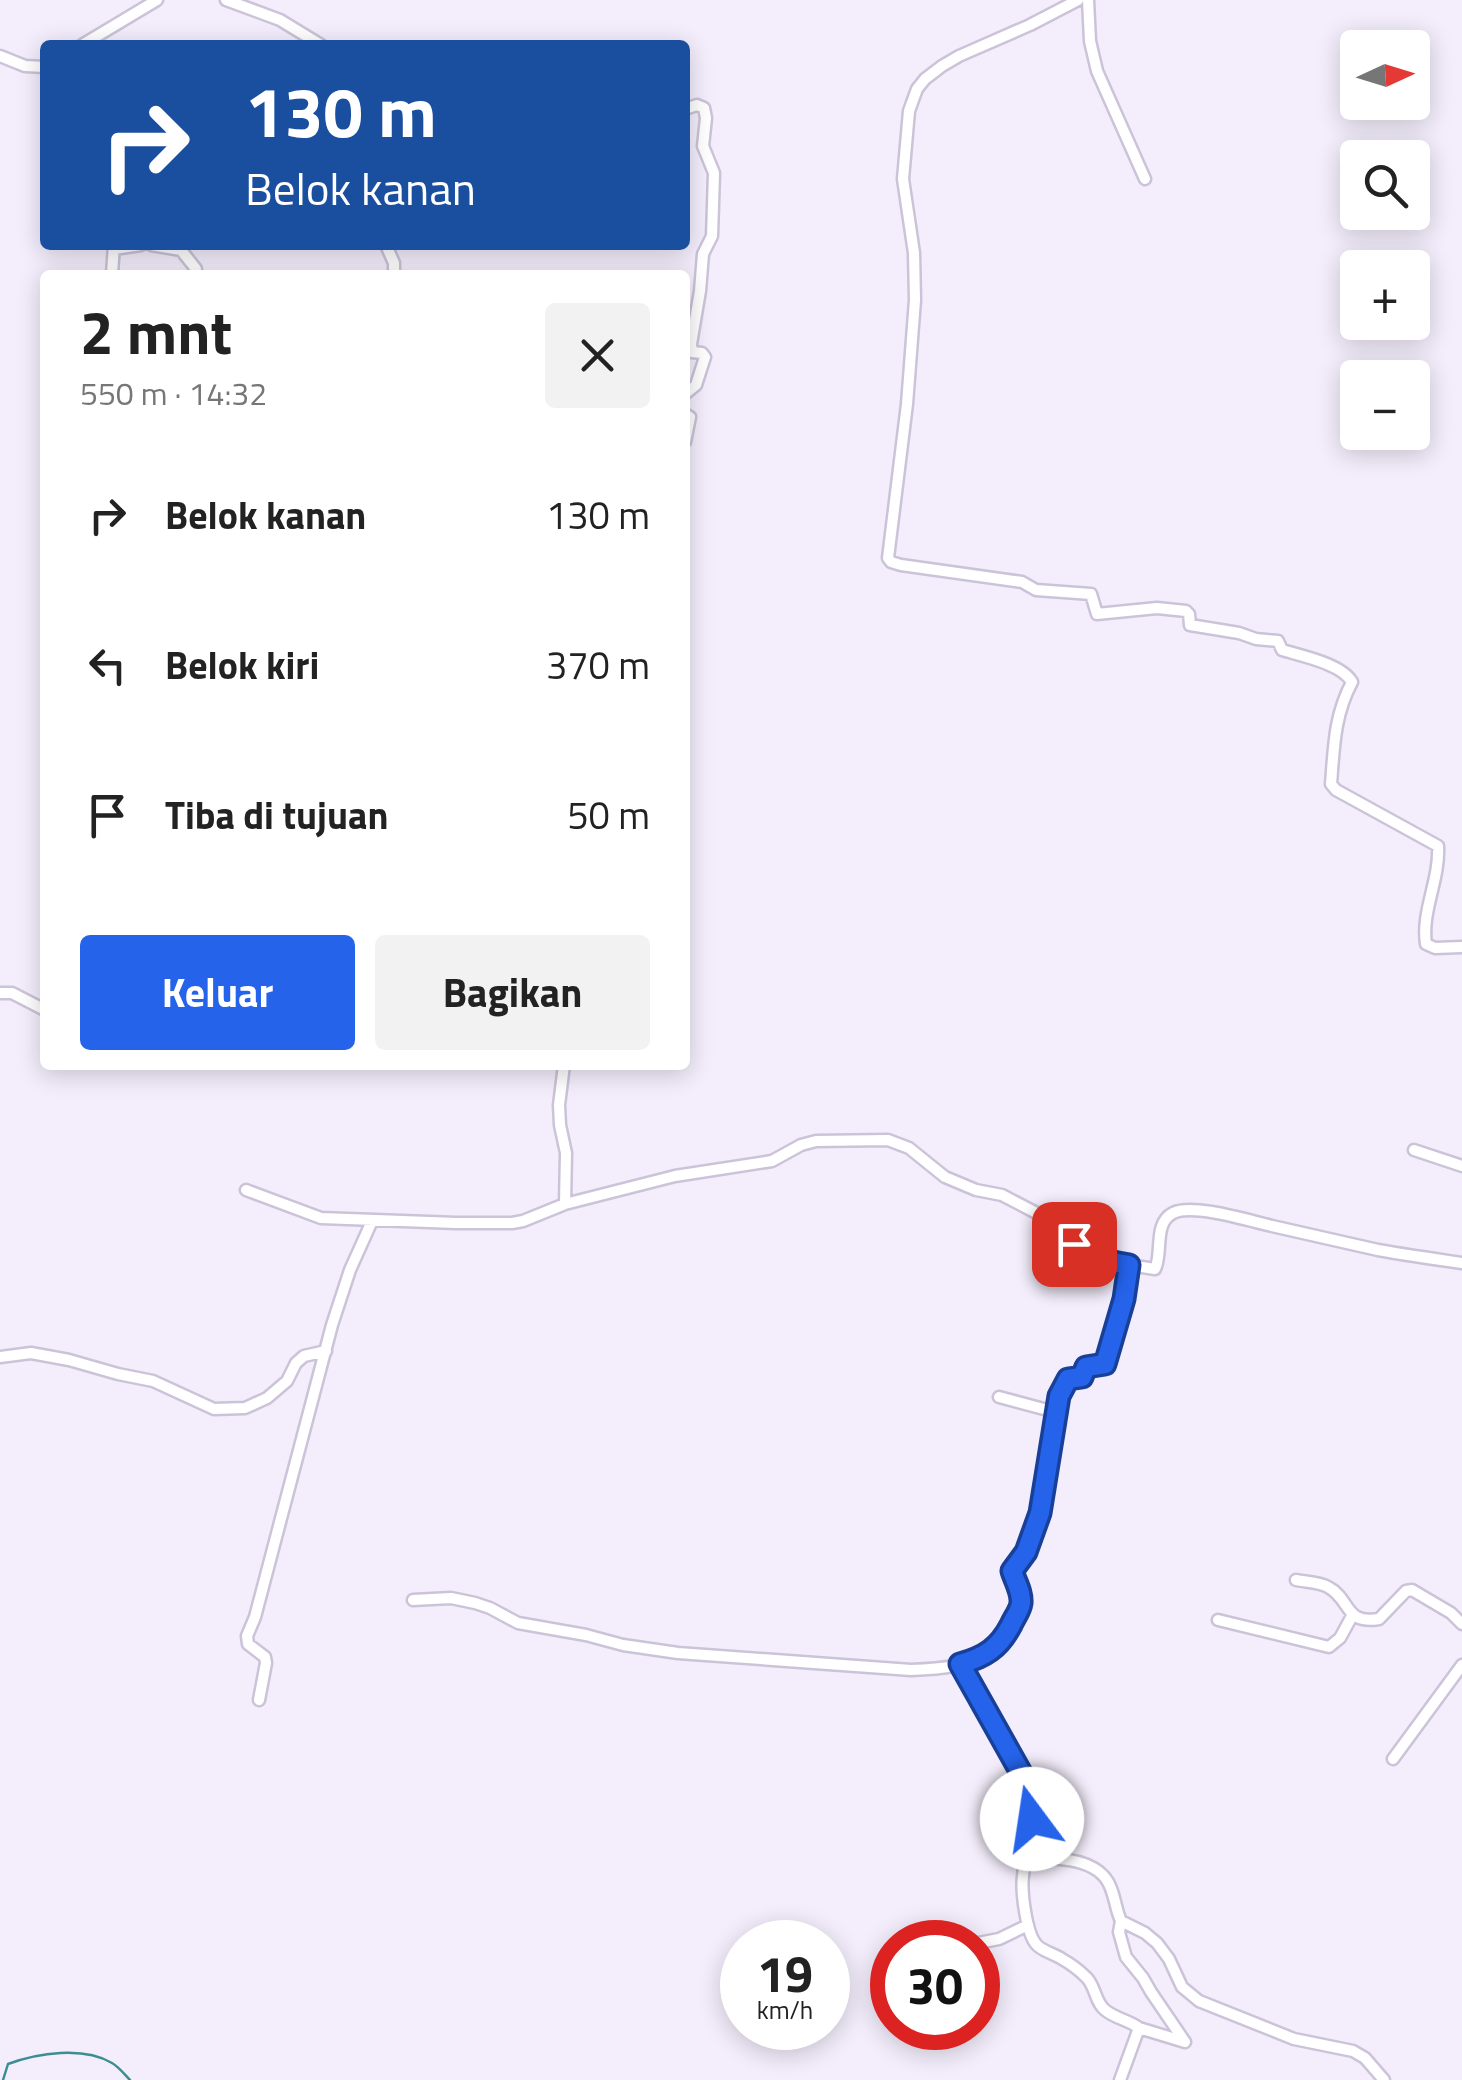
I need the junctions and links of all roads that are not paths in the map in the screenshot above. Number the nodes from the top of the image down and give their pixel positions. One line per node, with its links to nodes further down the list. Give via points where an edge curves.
1 (157, 0): 5 (street)
2 (226, 0): 6 (street)
3 (1078, 0): 14 (street, via 942,66 925,78 909,111 902,179 916,300 888,558 1022,582 1033,590 1091,594 1097,614 1186,611 1190,625 1278,641 1282,650 1350,676 1335,731 1332,784 1436,844 1425,940 1433,947)
4 (1088, 0): 10 (street, via 1097,71)
5 (90, 40)
6 (313, 40)
7 (0, 56): 8 (street)
8 (40, 67)
9 (690, 107): 13 (street, via 704,108 702,146 714,173 712,239 703,254 691,348 705,357)
10 (1144, 179)
11 (182, 250): 12 (street)
12 (196, 269)
13 (690, 390)
14 (1462, 947)
15 (0, 993): 16 (street)
16 (40, 1008)
17 (563, 1070): 21 (street)
18 (1414, 1150): 19 (street)
19 (1462, 1166)
20 (246, 1190): 22 (street, via 321,1218)
21 (565, 1204): 22 (street, via 512,1223); 24 (street, via 675,1176 772,1161 816,1141 888,1140 945,1176 1002,1194 1050,1220 1090,1256)
22 (372, 1221): 25 (street)
23 (1462, 1264): 24 (street, via 1200,1211 1170,1215 1155,1269)
24 (1129, 1265): 28 (street, via 1105,1364 1068,1379)
25 (326, 1350): 26 (street, via 304,1356 267,1398 245,1408 214,1409 153,1381 69,1360 31,1353); 36 (street, via 246,1636 265,1657)
26 (0, 1357)
27 (999, 1396): 28 (street)
28 (1055, 1412): 34 (street, via 1040,1513 1012,1571 1020,1607 995,1649)
29 (1296, 1580): 31 (street, via 1328,1586)
30 (413, 1600): 34 (street, via 451,1598 518,1623 678,1653 911,1670)
31 (1352, 1616): 32 (street, via 1328,1647); 33 (street, via 1379,1619 1412,1590)
32 (1218, 1620)
33 (1462, 1624)
34 (960, 1664): 38 (street, via 1024,1778 1032,1819)
35 (1462, 1665): 37 (street)
36 (259, 1700)
37 (1394, 1759)
38 (1025, 1859): 39 (street, via 1064,1858 1098,1870 1112,1888); 40 (street)
39 (1120, 1921): 42 (street, via 1126,1956 1185,2042); 44 (street, via 1157,1943 1182,1987 1199,2001 1294,2040 1353,2051)
40 (1028, 1925): 41 (street); 42 (street, via 1036,1945 1086,1976 1100,2006)
41 (1000, 1939)
42 (1139, 2028): 43 (street)
43 (1120, 2080)
44 (1384, 2080)

